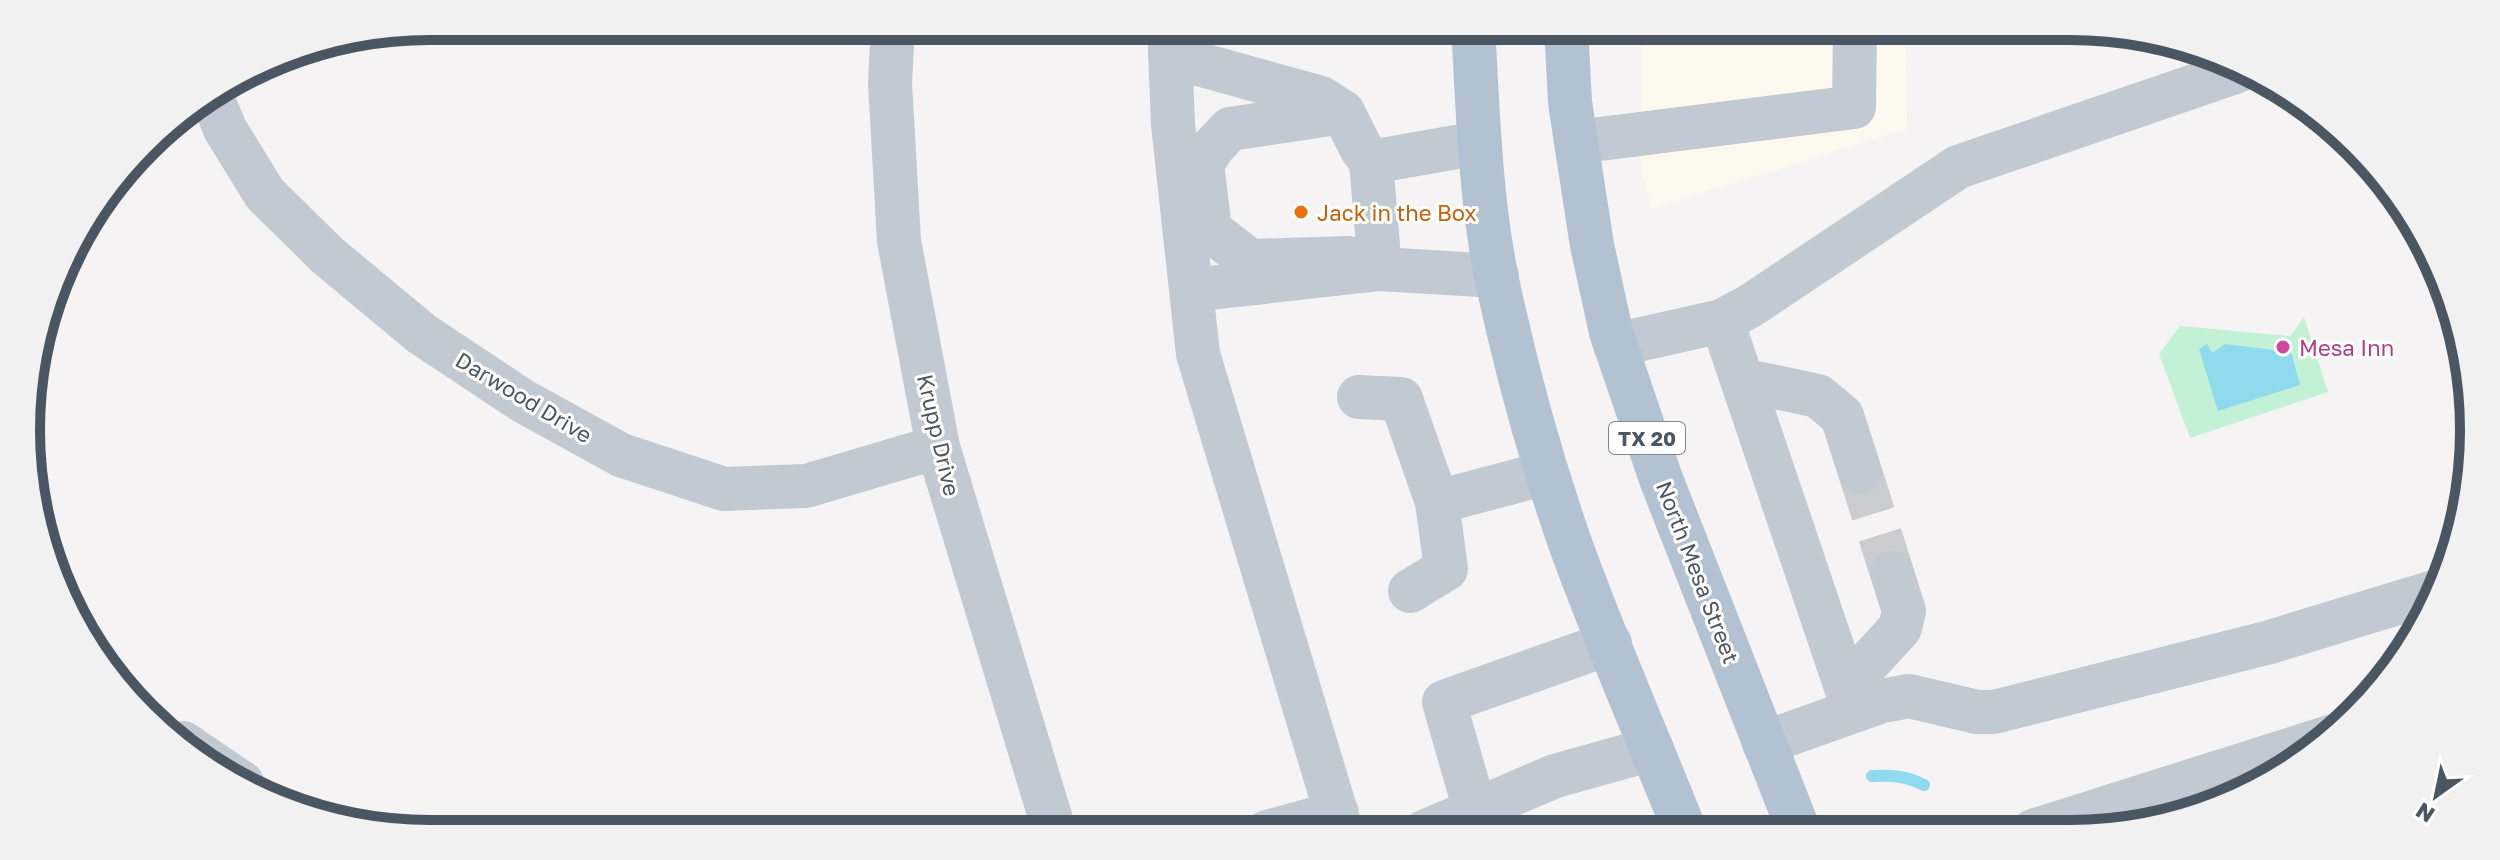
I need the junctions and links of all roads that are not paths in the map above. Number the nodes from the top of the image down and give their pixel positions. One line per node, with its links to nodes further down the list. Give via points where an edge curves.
1 (892, 40): 19 (street, Krupp Drive, via 899,241)
2 (1474, 40): 10 (main road)
3 (1567, 40): 9 (main road, North Mesa Street / TX 20)
4 (1855, 40): 9 (street, via 1854,107)
5 (1170, 41): 8 (street, via 1321,98); 14 (street)
6 (2229, 74): 15 (street, via 1958,167)
7 (215, 105): 19 (street, Darwood Drive, via 265,194 327,255 422,334 523,401 621,455 724,489 806,486)
8 (1343, 112): 11 (street); 12 (street, via 1230,129 1202,164 1210,230 1250,261 1348,258)
9 (1576, 142): 16 (main road, North Mesa Street / TX 20)
10 (1479, 143): 11 (street); 13 (main road)
11 (1371, 162): 12 (street)
12 (1380, 269): 13 (street); 14 (street)
13 (1497, 276): 21 (main road)
14 (1191, 290): 34 (street, via 1198,354)
15 (1722, 321): 16 (street); 17 (street)
16 (1615, 345): 28 (main road, North Mesa Street / TX 20)
17 (1742, 380): 20 (street, via 1818,396 1842,416); 27 (street)
18 (1359, 397): 22 (street, via 1401,399)
19 (938, 447): 33 (street, Krupp Drive)
20 (1860, 472)
21 (1547, 473): 22 (street); 26 (main road)
22 (1437, 502): 24 (street, via 1446,569)
23 (1892, 573): 27 (street, via 1904,611 1900,628)
24 (1410, 591)
25 (2423, 595): 27 (street, via 2270,642 1994,712 1909,696)
26 (1610, 643): 29 (main road); 31 (street, via 1444,702)
27 (1850, 699): 28 (street)
28 (1764, 743): 37 (main road, North Mesa Street / TX 20)
29 (1652, 749): 31 (street, via 1555,776); 36 (main road)
30 (2291, 751): 32 (street)
31 (1475, 810): 35 (street)
32 (2105, 818)
33 (1051, 820)
34 (1339, 820)
35 (1452, 820)
36 (1681, 820)
37 (1795, 820)

